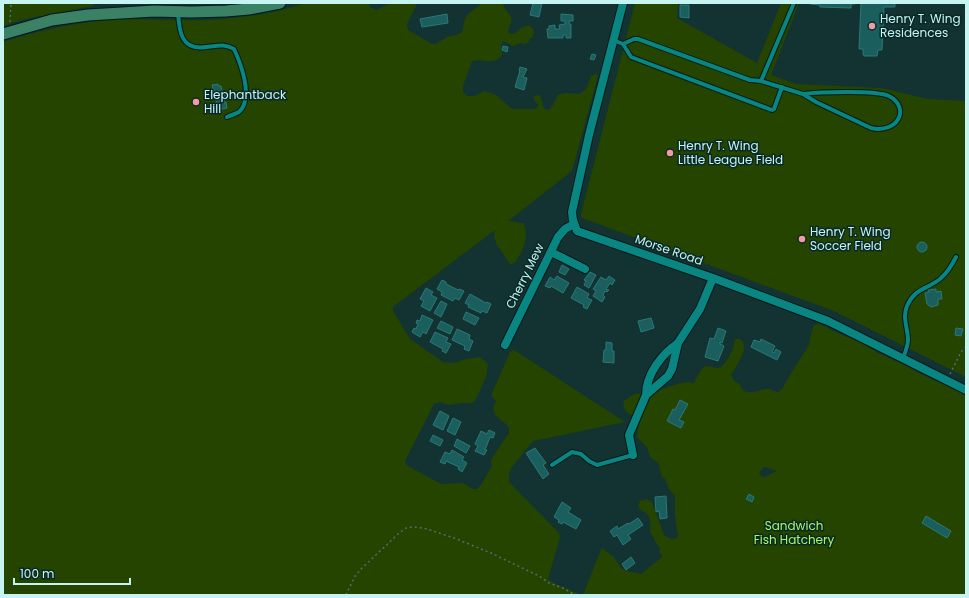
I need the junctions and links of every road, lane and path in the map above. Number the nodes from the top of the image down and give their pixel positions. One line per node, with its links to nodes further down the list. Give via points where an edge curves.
1 (11, 3): 7 (path, via 10,21)
2 (280, 3): 5 (main road, via 241,10)
3 (623, 3): 8 (street)
4 (794, 3): 10 (lane)
5 (190, 8): 6 (main road)
6 (178, 12): 7 (main road, via 88,14 52,20); 13 (lane, via 180,34 186,43 198,48 222,45 234,49 237,55 247,90 246,98 239,112)
7 (5, 34)
8 (613, 40): 9 (lane); 14 (street, via 572,212)
9 (623, 44): 10 (lane, via 638,39 750,80); 11 (lane, via 631,57 772,110)
10 (761, 81): 11 (lane)
11 (782, 87): 12 (lane)
12 (803, 94): 12 (lane, via 871,128 886,129 892,127 899,119 900,109 895,101 884,94)
13 (227, 117)
14 (574, 224): 15 (street, Cherry Mew, via 558,237); 18 (street, Morse Road, via 581,232)
15 (551, 252): 17 (street); 20 (street, Cherry Mew)
16 (956, 257): 22 (lane, via 942,277 914,295 906,308 908,342)
17 (585, 269)
18 (713, 278): 19 (street, via 700,309); 22 (street, Morse Road, via 828,322)
19 (678, 343): 25 (street, via 665,354 650,375); 25 (street, via 668,376)
20 (505, 345)
21 (966, 347): 23 (path)
22 (903, 359): 23 (street, Morse Road)
23 (946, 380): 24 (street, Morse Road)
24 (966, 390)
25 (646, 395): 26 (street, via 629,435)
26 (633, 455): 27 (lane, via 597,465 581,454 572,452)
27 (552, 464)
28 (346, 595): 29 (path, via 361,569 398,534 406,528 415,527 491,552)
29 (575, 595)

